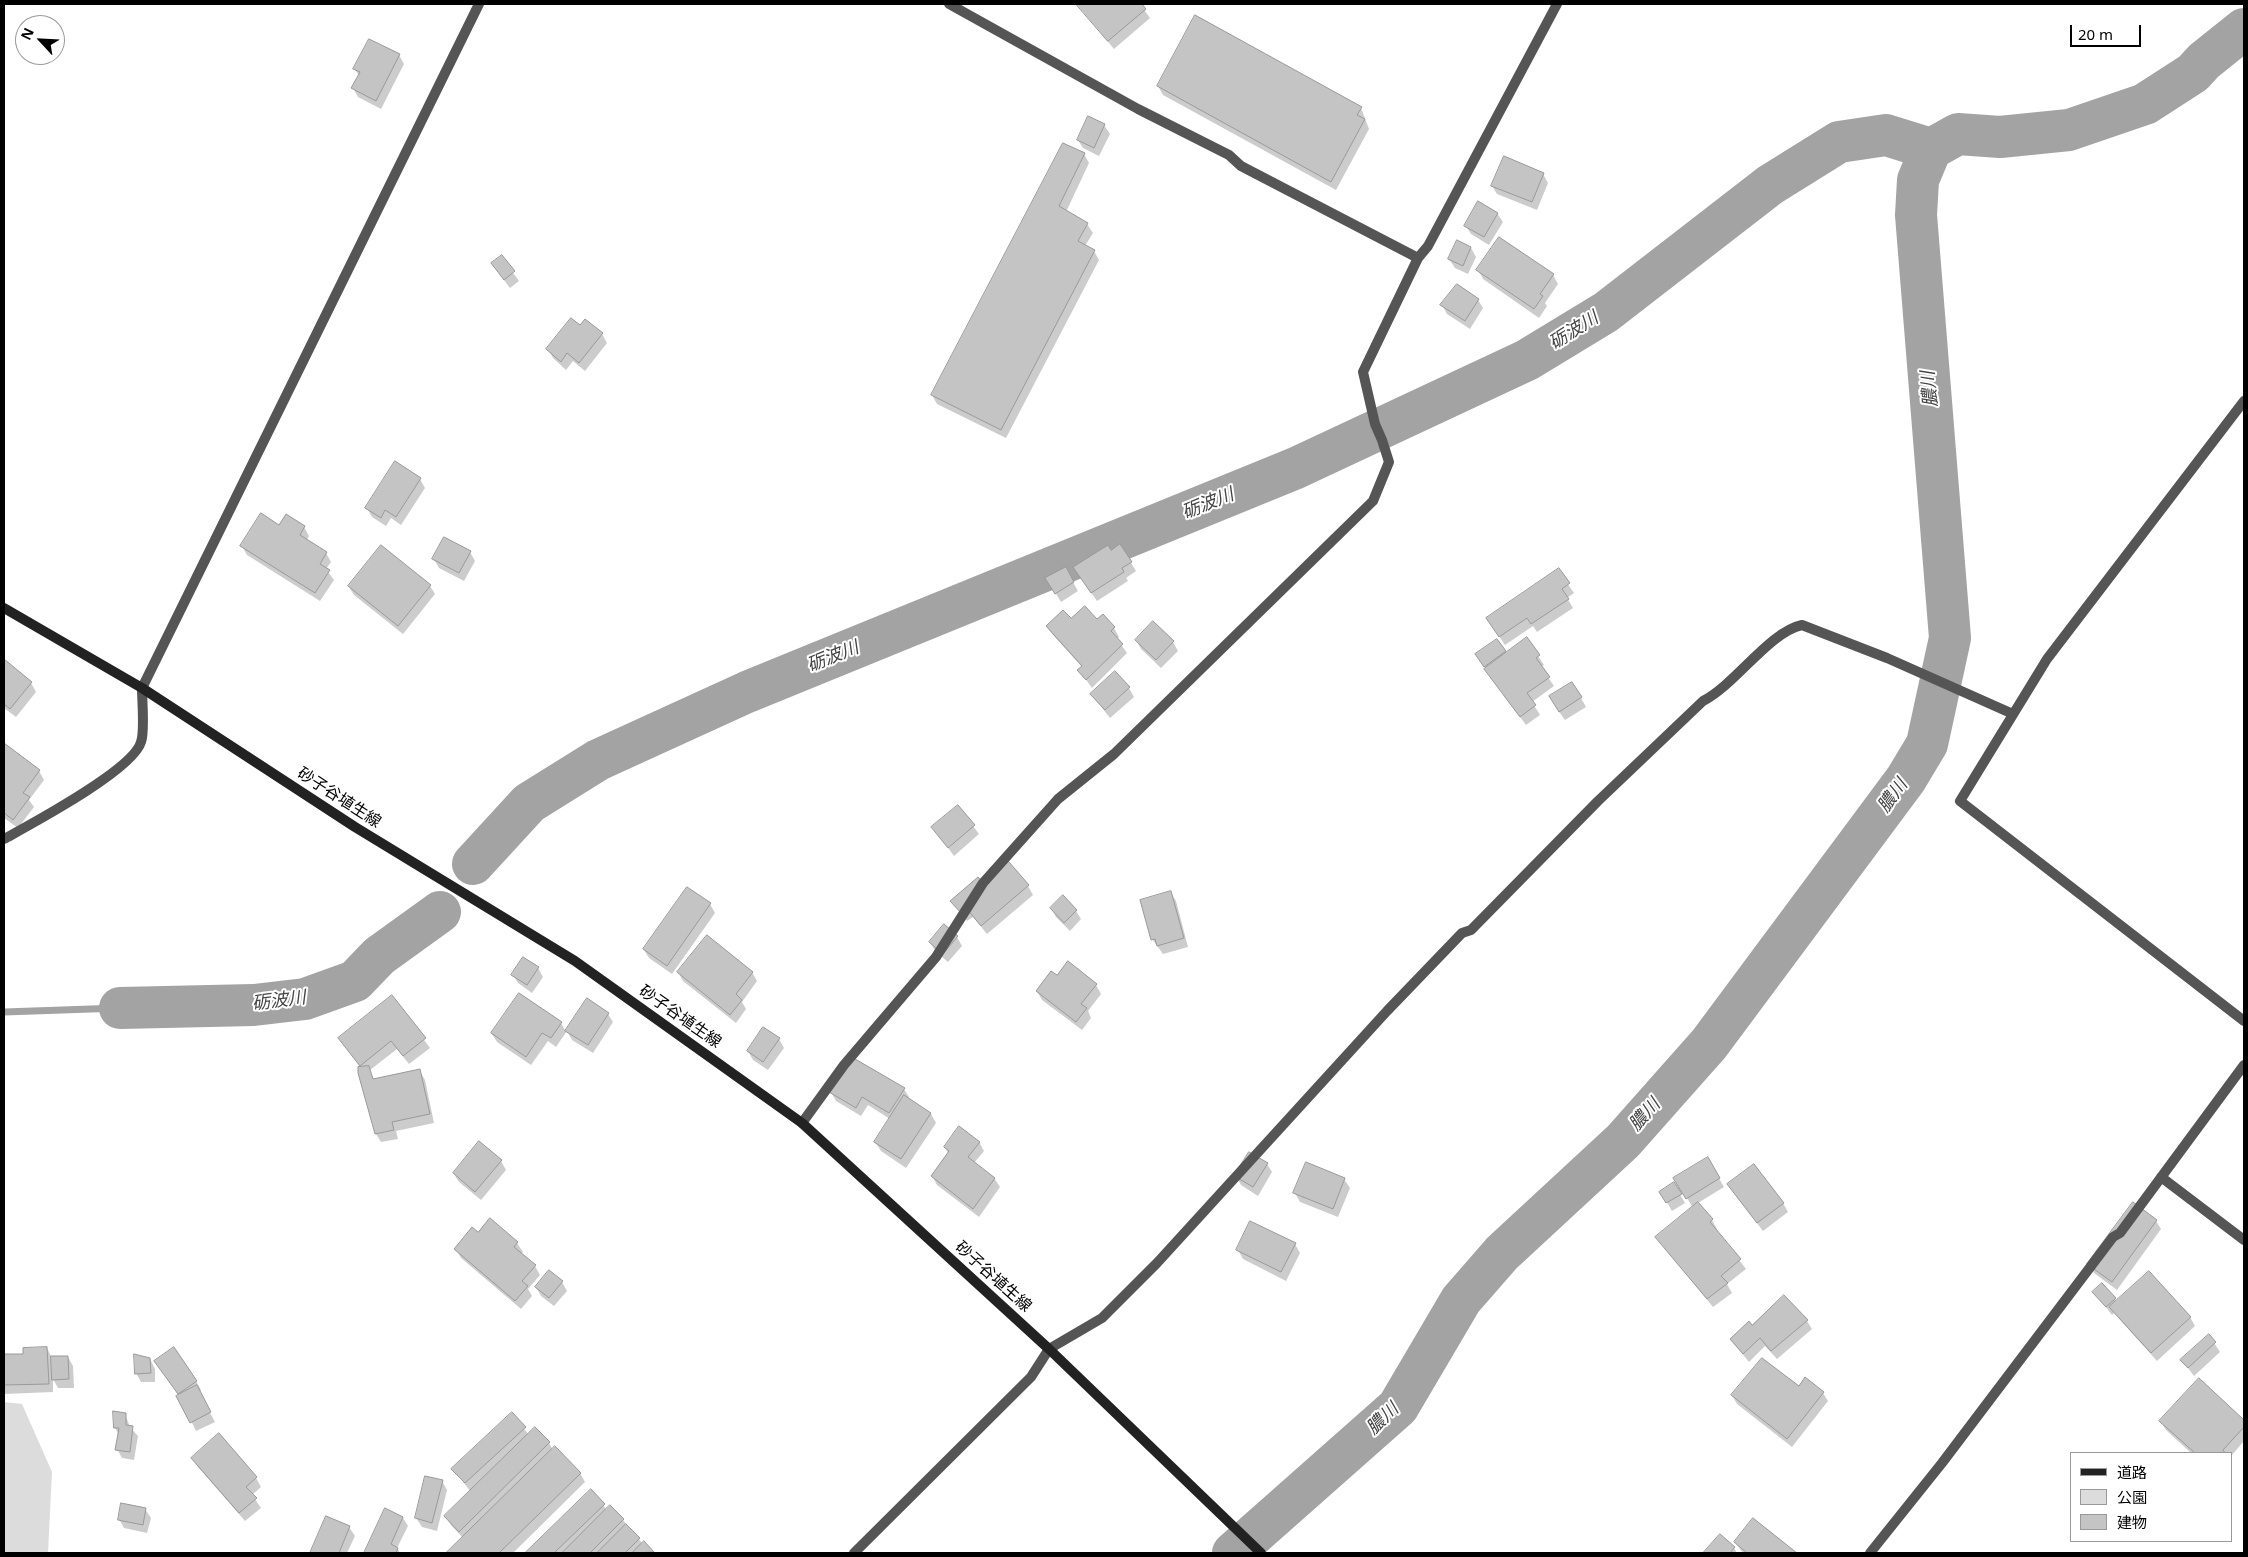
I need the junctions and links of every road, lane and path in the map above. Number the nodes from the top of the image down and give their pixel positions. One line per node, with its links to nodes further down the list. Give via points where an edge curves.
1 (479, 4): 7 (street)
2 (949, 4): 4 (street, via 1229,156 1241,166)
3 (1557, 4): 4 (street, via 1428,246)
4 (1418, 258): 12 (street, via 1363,372 1375,424 1389,462 1373,501 1114,754 1058,799 983,883 936,957 844,1065)
5 (2244, 401): 8 (street)
6 (4, 608): 7 (main road, 砂子谷埴生線)
7 (142, 688): 9 (street, via 141,743 133,756 86,792); 12 (main road, 砂子谷埴生線, via 355,827 574,961)
8 (2009, 712): 10 (street, via 1960,801); 15 (street, via 1887,658 1802,625 1791,628 1742,668 1716,695 1703,701 1598,801 1471,930 1462,934 1157,1263 1102,1318)
9 (4, 839)
10 (2244, 1021)
11 (2244, 1065): 13 (street)
12 (802, 1123): 15 (main road, 砂子谷埴生線)
13 (2161, 1177): 14 (street); 18 (street)
14 (2244, 1240)
15 (1049, 1349): 16 (street, via 1031,1377); 17 (main road, 砂子谷埴生線)
16 (854, 1553)
17 (1261, 1553)
18 (1870, 1553)

